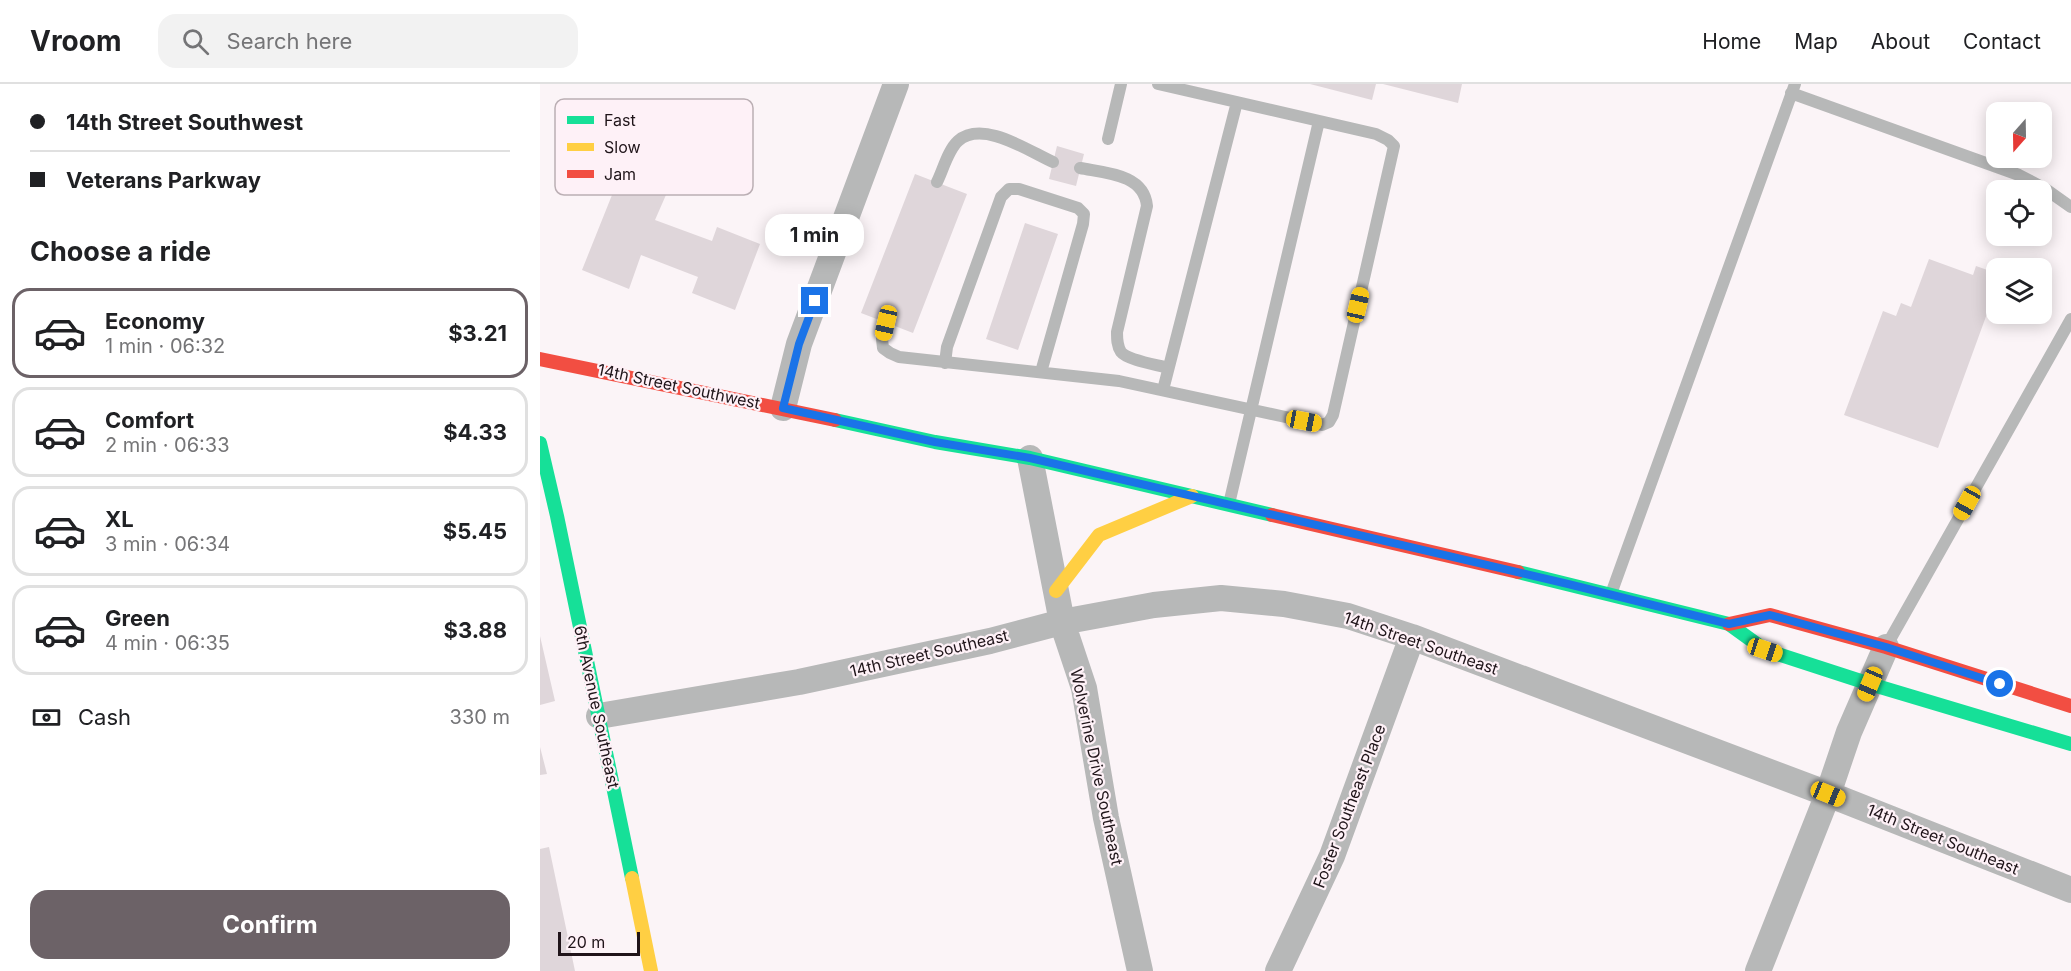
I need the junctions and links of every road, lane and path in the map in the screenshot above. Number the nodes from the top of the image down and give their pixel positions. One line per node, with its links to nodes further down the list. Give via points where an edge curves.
1 (896, 84): 19 (street, via 799,344)
2 (1122, 84): 7 (lane)
3 (1158, 84): 5 (lane)
4 (1793, 88): 11 (lane, via 2019,175); 26 (lane)
5 (1237, 102): 6 (lane); 16 (lane)
6 (1319, 121): 20 (lane); 20 (lane, via 1376,134 1394,146 1333,415 1322,425)
7 (1108, 139)
8 (1053, 162): 10 (lane, via 998,136 968,135 952,149)
9 (1080, 168): 16 (lane, via 1113,174 1140,186 1146,194 1147,206 1117,332 1118,343 1129,358)
10 (937, 182)
11 (2071, 207)
12 (2071, 319): 30 (lane)
13 (886, 323): 15 (lane, via 883,348 890,353)
14 (540, 358): 19 (main road, 14th Street Southwest)
15 (945, 363): 17 (lane); 17 (lane, via 947,347 1001,197 1009,189 1019,189 1078,208 1084,214)
16 (1168, 368): 18 (lane)
17 (1041, 372): 18 (lane)
18 (1163, 390): 20 (lane)
19 (783, 408): 22 (main road, 14th Street Southwest, via 935,442)
20 (1251, 410): 24 (lane)
21 (540, 443): 35 (main road, 6th Avenue Southeast)
22 (1030, 458): 23 (main road, 14th Street Southwest); 25 (street, Wolverine Drive Southeast)
23 (1192, 496): 24 (main road, 14th Street Southwest); 25 (main road, via 1099,535)
24 (1229, 505): 26 (main road, 14th Street Southwest)
25 (1056, 591): 27 (street, Wolverine Drive Southeast)
26 (1610, 595): 28 (main road, 14th Street Southwest)
27 (1062, 622): 29 (street, 14th Street Southeast, via 1154,605 1221,598 1348,616); 35 (street, 14th Street Southeast, via 799,682); 40 (street, Wolverine Drive Southeast, via 1084,688 1106,818)
28 (1729, 624): 30 (main road, 14th Street Southwest, via 1770,615); 31 (main road, 14th Street Southwest, via 1765,650)
29 (1412, 637): 37 (street, 14th Street Southeast); 41 (street, Foster Southeast Place, via 1332,856)
30 (1886, 647): 31 (street); 32 (main road, 14th Street Southwest)
31 (1870, 684): 36 (main road, 14th Street Southwest); 37 (street)
32 (2023, 691): 33 (main road); 34 (main road, 14th Street Southwest)
33 (2071, 693)
34 (2071, 706)
35 (599, 716): 39 (main road, 6th Avenue Southeast)
36 (2071, 744)
37 (1828, 794): 38 (street, 14th Street Southeast); 42 (street)
38 (2071, 890)
39 (651, 971)
40 (1140, 971)
41 (1278, 971)
42 (1758, 971)

